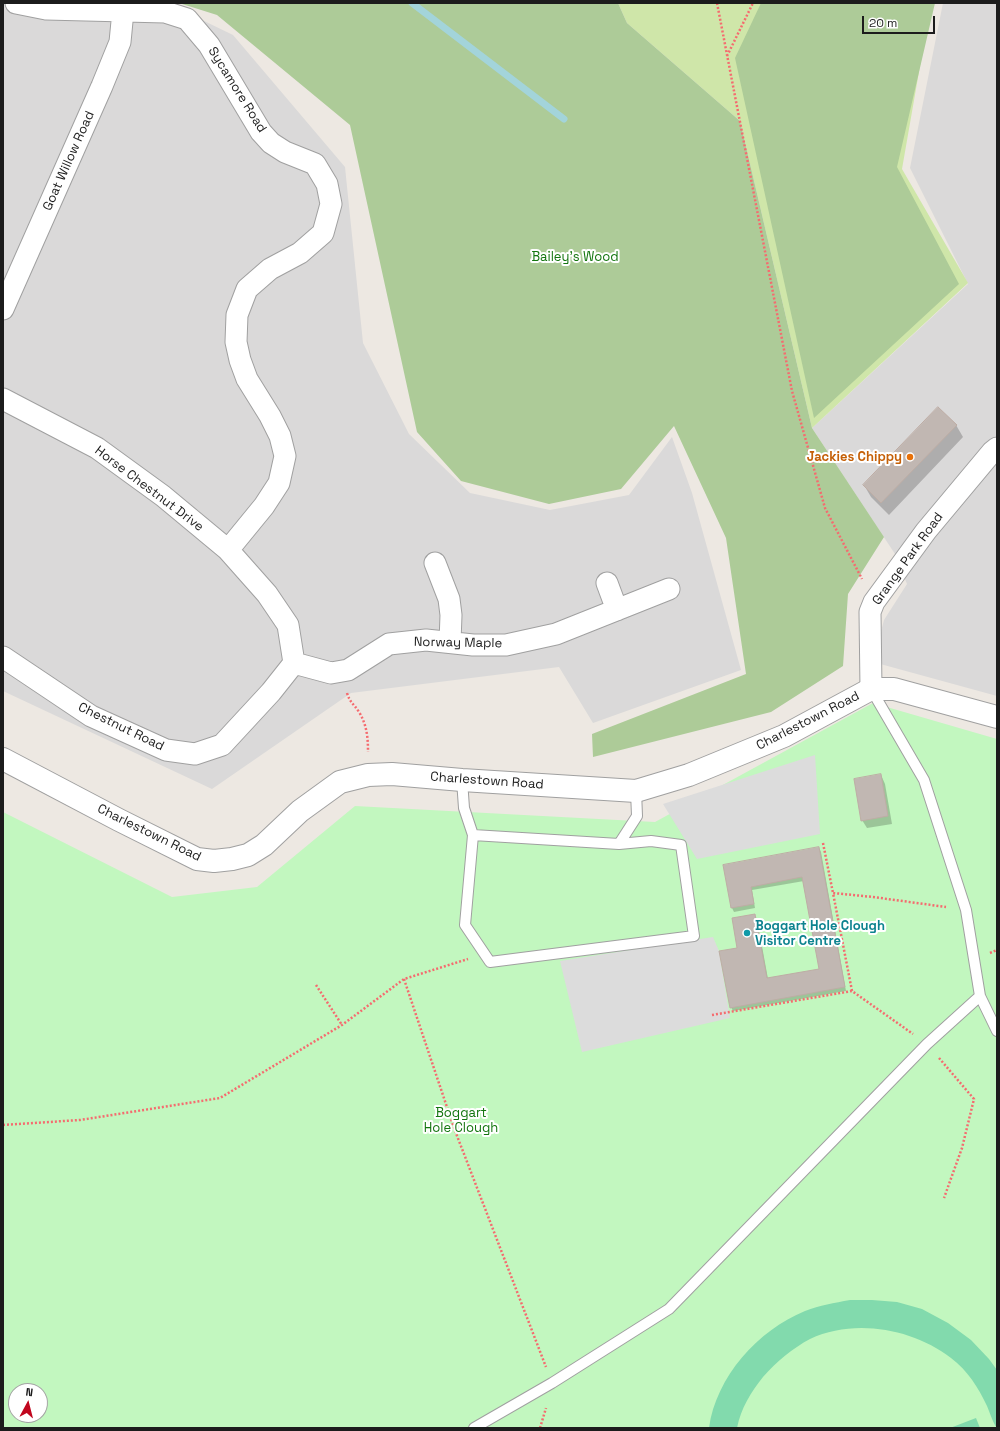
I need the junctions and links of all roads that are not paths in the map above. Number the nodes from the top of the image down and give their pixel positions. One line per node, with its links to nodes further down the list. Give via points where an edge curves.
1 (16, 3): 2 (street, Sycamore Road, via 46,9)
2 (123, 11): 3 (street, Goat Willow Road, via 120,42); 6 (street, Sycamore Road, via 165,12 187,19 209,45 261,132 271,143 285,152 315,164 327,184 331,204 322,233 300,253 270,269 247,289 237,315 236,342 240,360 247,379 280,436 285,456 279,483)
3 (3, 309)
4 (3, 399): 6 (street, Horse Chestnut Drive, via 97,448 163,496)
5 (997, 448): 14 (street, Grange Park Road, via 926,531 874,602 870,612)
6 (228, 550): 13 (street, via 267,594 288,624)
7 (435, 563): 11 (street, via 449,599)
8 (607, 583): 10 (street)
9 (669, 590): 10 (street, Norway Maple)
10 (617, 610): 11 (street, Norway Maple, via 556,634 506,645)
11 (450, 642): 13 (street, Norway Maple, via 426,640 389,644 348,670 331,673)
12 (3, 657): 13 (street, Chestnut Road, via 92,716 166,750 195,754 222,745)
13 (294, 663)
14 (871, 689): 15 (street, Charlestown Road, via 894,689); 18 (street, Charlestown Road, via 784,736 689,775); 21 (lane, via 924,780 966,910)
15 (997, 717)
16 (3, 759): 17 (street, Charlestown Road, via 197,859 214,861 248,855 264,845 300,811 340,782 368,775 392,774)
17 (462, 780): 18 (street, Charlestown Road); 19 (lane, via 464,808)
18 (636, 791): 20 (lane, via 637,816)
19 (473, 834): 20 (lane); 20 (lane, via 465,925 490,962 694,936 681,845 651,841)
20 (619, 844)
21 (980, 996): 22 (lane); 23 (lane, via 927,1044 668,1309 552,1383)
22 (997, 1031)
23 (474, 1428)

